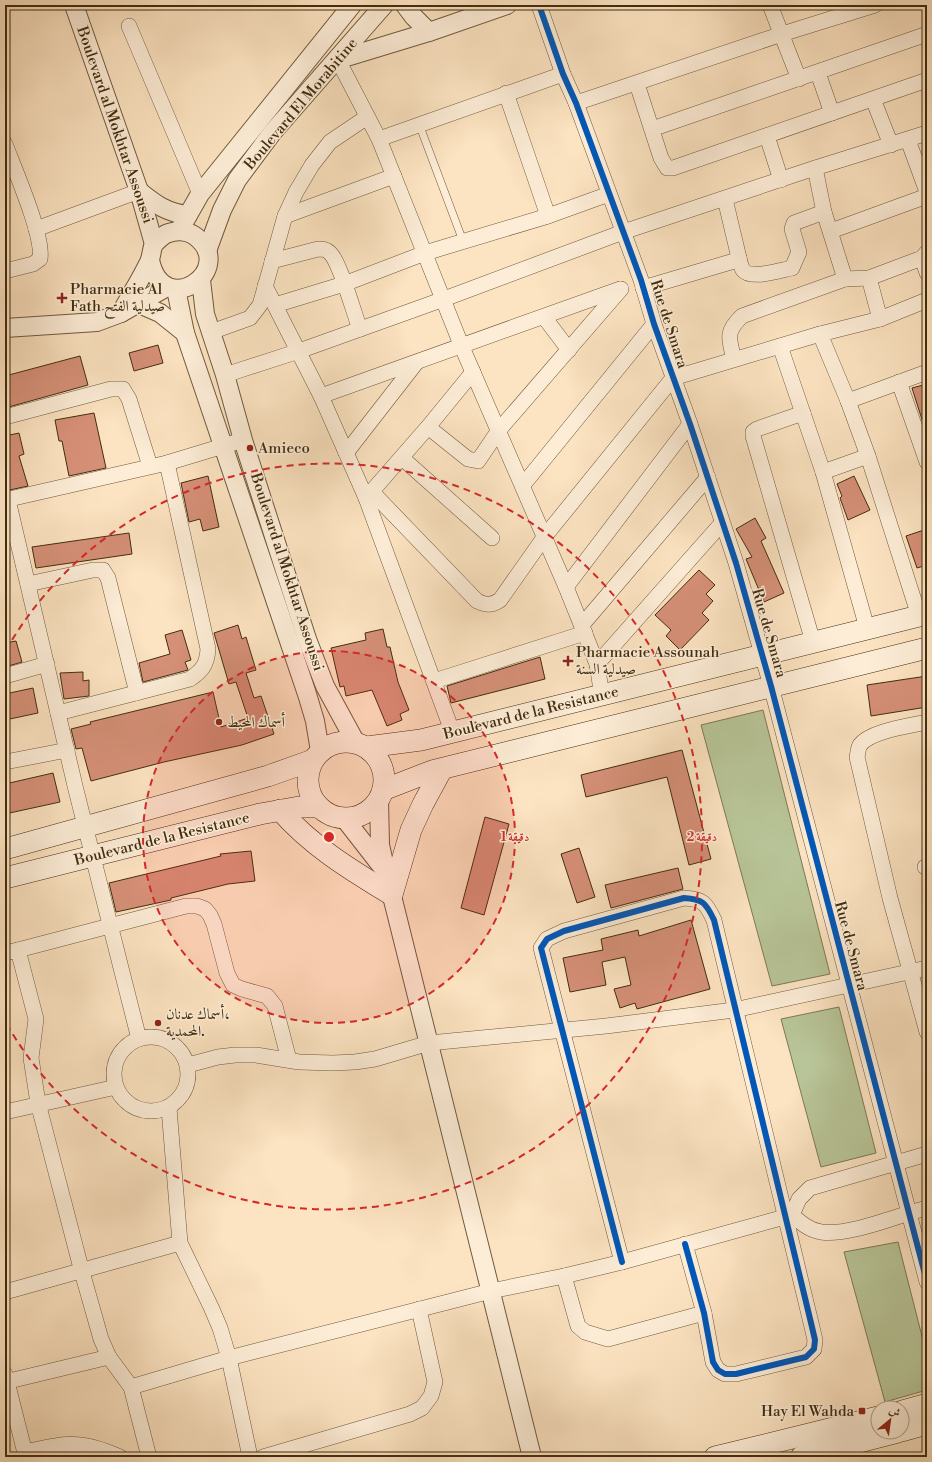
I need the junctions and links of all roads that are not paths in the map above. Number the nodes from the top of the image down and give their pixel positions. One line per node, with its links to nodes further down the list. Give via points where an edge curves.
1 (74, 5): 36 (street, Boulevard al Mokhtar Assoussi)
2 (352, 5): 14 (street, Boulevard El Morabitine)
3 (384, 5): 13 (street, Boulevard El Morabitine)
4 (405, 5): 10 (street)
5 (507, 5): 10 (street)
6 (539, 5): 16 (street, Rue de Smara)
7 (770, 5): 11 (street)
8 (875, 5): 11 (street)
9 (129, 26): 38 (street)
10 (429, 32): 13 (street)
11 (782, 34): 17 (street); 19 (street)
12 (927, 34): 15 (street)
13 (338, 60): 14 (street); 24 (street); 52 (street, Boulevard El Morabitine, via 272,133 237,180 222,210)
14 (300, 70): 38 (street, Boulevard El Morabitine)
15 (818, 73): 17 (street); 23 (street)
16 (563, 74): 20 (street); 22 (street, Rue de Smara)
17 (799, 79): 26 (street)
18 (927, 80): 21 (street)
19 (637, 84): 22 (street); 26 (street)
20 (506, 93): 25 (street); 45 (street)
21 (873, 99): 23 (street); 32 (street)
22 (576, 104): 39 (street, Rue de Smara)
23 (832, 113): 28 (street)
24 (368, 117): 29 (street); 44 (street, via 330,142 312,165)
25 (419, 124): 29 (street); 50 (lane)
26 (652, 129): 28 (street, via 663,163 668,168)
27 (927, 133): 30 (street)
28 (767, 136): 35 (street)
29 (379, 139): 34 (street)
30 (908, 140): 32 (street); 37 (street)
31 (5, 144): 46 (street)
32 (891, 145): 33 (street)
33 (815, 168): 35 (street); 42 (street)
34 (394, 176): 44 (street); 53 (street)
35 (781, 180): 41 (street)
36 (139, 192): 43 (street, via 163,209); 46 (street); 51 (street, Boulevard al Mokhtar Assoussi)
37 (927, 192)
38 (200, 194): 43 (street, Boulevard El Morabitine)
39 (609, 194): 45 (street); 49 (street, Rue de Smara)
40 (927, 196): 48 (street)
41 (725, 198): 49 (street); 55 (street)
42 (824, 212): 48 (street); 55 (street, via 794,223 792,229 799,252 792,268 757,275 742,269)
43 (188, 215): 47 (street, Boulevard El Morabitine)
44 (285, 216): 56 (street)
45 (548, 216): 50 (street)
46 (36, 229): 57 (street, via 40,259 33,264)
47 (179, 231): 51 (street, via 165,235); 52 (street, via 191,233 201,241)
48 (831, 231): 60 (street)
49 (623, 232): 63 (street, Rue de Smara); 67 (street)
50 (463, 241): 53 (street)
51 (152, 252): 65 (street, via 152,271 158,280); 71 (street)
52 (207, 252): 61 (street, via 208,264)
53 (425, 253): 62 (street); 67 (street)
54 (925, 255): 58 (street); 59 (street)
55 (739, 258): 63 (street)
56 (272, 261): 62 (street, via 324,249 331,253); 64 (street)
57 (5, 271)
58 (927, 273)
59 (869, 278): 60 (street); 73 (street)
60 (846, 279): 84 (street, via 742,316 730,329 729,338)
61 (201, 280): 65 (street, via 189,288); 78 (street, Boulevard al Mokhtar Assoussi, via 205,314)
62 (344, 284): 70 (street); 76 (street)
63 (642, 284): 66 (street); 74 (street, Rue de Smara)
64 (266, 286): 70 (street); 78 (street, via 260,305 250,318)
65 (171, 288): 69 (street); 77 (street, Boulevard al Mokhtar Assoussi)
66 (621, 289): 72 (street); 82 (street)
67 (444, 300): 76 (street); 81 (street)
68 (927, 300): 73 (street)
69 (137, 303): 71 (street); 77 (street, via 160,313)
70 (275, 305): 83 (street)
71 (121, 313): 75 (street, via 97,322)
72 (544, 317): 81 (street); 82 (street)
73 (880, 319): 79 (street)
74 (654, 324): 89 (street, Rue de Smara); 108 (street)
75 (5, 328)
76 (360, 329): 83 (street)
77 (185, 332): 99 (street, Boulevard al Mokhtar Assoussi)
78 (211, 332): 88 (street, Boulevard al Mokhtar Assoussi)
79 (820, 334): 80 (street); 92 (street)
80 (780, 346): 84 (street); 93 (street)
81 (462, 347): 85 (street); 86 (street)
82 (569, 350): 97 (street)
83 (299, 351): 88 (street); 91 (street)
84 (734, 359): 89 (street)
85 (416, 363): 91 (street); 100 (street)
86 (473, 372): 96 (street); 97 (street)
87 (927, 372): 90 (street)
88 (225, 375): 98 (street, Boulevard al Mokhtar Assoussi)
89 (673, 378): 95 (street, Rue de Smara); 112 (street)
90 (899, 382): 92 (street); 103 (street)
91 (321, 396): 100 (street)
92 (848, 401): 101 (street)
93 (802, 413): 106 (street); 119 (street, via 757,429 753,436)
94 (5, 417): 105 (street, via 111,389 123,389 129,399)
95 (690, 424): 107 (street, Rue de Smara); 115 (street)
96 (428, 427): 97 (street, via 472,461 478,461); 102 (street)
97 (499, 430): 108 (street)
98 (243, 440): 99 (street); 132 (street, Boulevard al Mokhtar Assoussi, via 307,639 325,686)
99 (222, 446): 104 (street); 134 (street, Boulevard al Mokhtar Assoussi, via 307,694 315,721)
100 (346, 453): 109 (street)
101 (868, 456): 106 (street); 116 (street)
102 (402, 458): 109 (street); 113 (street)
103 (927, 462)
104 (167, 463): 105 (street); 127 (street, via 208,649 207,660 203,670 190,679)
105 (150, 466): 110 (street)
106 (823, 472): 117 (street)
107 (708, 477): 111 (street, Rue de Smara); 118 (street)
108 (523, 485): 112 (street)
109 (369, 495): 112 (street, via 477,601 486,605 500,600); 125 (street)
110 (6, 500): 114 (street)
111 (722, 523): 121 (street, Rue de Smara); 123 (street)
112 (545, 536): 115 (street)
113 (492, 538)
114 (28, 584): 122 (street); 127 (street, via 99,569 106,573)
115 (566, 587): 118 (street)
116 (923, 615): 117 (main road, Boulevard de la Resistance)
117 (867, 628): 119 (main road, Boulevard de la Resistance)
118 (583, 629): 123 (street); 125 (street)
119 (813, 642): 121 (main road, Boulevard de la Resistance)
120 (927, 648): 126 (main road, Boulevard de la Resistance)
121 (761, 654): 126 (street, Rue de Smara); 128 (main road, Boulevard de la Resistance)
122 (47, 664): 124 (street); 129 (street)
123 (597, 664): 128 (street)
124 (5, 676)
125 (434, 681): 131 (street)
126 (771, 686): 136 (main road, Boulevard de la Resistance); 151 (street, Rue de Smara)
127 (137, 693): 129 (street)
128 (602, 696): 131 (main road, Boulevard de la Resistance)
129 (58, 713): 133 (street)
130 (927, 722): 150 (street, via 876,734 859,746 857,757 890,898)
131 (452, 731): 132 (main road, Boulevard de la Resistance, via 421,740)
132 (361, 745): 134 (main road, via 332,744); 137 (main road, via 376,755 382,766 384,778)
133 (67, 750): 135 (street); 141 (street)
134 (316, 756): 138 (main road, via 308,772 308,785); 141 (main road, Boulevard de la Resistance, via 274,774)
135 (5, 762)
136 (442, 769): 137 (main road, Boulevard de la Resistance, via 407,779); 146 (main road, via 411,830)
137 (381, 794): 140 (main road, via 373,807 364,813); 144 (street, via 380,845)
138 (319, 807): 139 (main road, Boulevard de la Resistance); 140 (main road)
139 (280, 810): 143 (main road, Boulevard de la Resistance); 146 (main road, via 298,830 328,854)
140 (344, 818): 144 (street)
141 (86, 827): 142 (main road, Boulevard de la Resistance); 143 (street)
142 (5, 849)
143 (92, 856): 145 (main road, Boulevard de la Resistance); 147 (street)
144 (386, 872): 146 (street)
145 (5, 878)
146 (392, 895): 156 (street)
147 (109, 925): 148 (street); 155 (street); 157 (street, via 186,906 205,909 214,924 227,974 233,985 267,996 275,1006)
148 (12, 952): 160 (street, via 36,1019 31,1058)
149 (927, 968): 150 (street)
150 (911, 972): 151 (street); 154 (street)
151 (848, 986): 152 (street); 164 (street, Rue de Smara)
152 (734, 1010): 153 (street); 153 (street, via 709,908 701,900 684,898 564,931 547,939 541,948); 167 (street)
153 (561, 1031): 156 (street); 170 (street)
154 (927, 1032)
155 (139, 1039): 158 (street, via 157,1037 170,1042 182,1053); 159 (street, via 127,1045 116,1061 113,1074)
156 (429, 1043): 157 (street, via 375,1059 354,1062 333,1064); 174 (street)
157 (289, 1060): 158 (street, via 235,1055)
158 (188, 1065): 161 (street, via 188,1081 184,1093 180,1100)
159 (116, 1087): 160 (street); 161 (street, via 121,1097 131,1106 143,1111 157,1112)
160 (38, 1103): 162 (street); 171 (street)
161 (169, 1108): 168 (street)
162 (5, 1112)
163 (927, 1154): 164 (street)
164 (896, 1161): 166 (street, Rue de Smara); 167 (street, via 810,1188 798,1199)
165 (927, 1208): 166 (street)
166 (910, 1212): 167 (street, via 834,1232 810,1228); 173 (street, Rue de Smara)
167 (789, 1216): 169 (street); 177 (street, via 814,1333 814,1349 799,1360 736,1374 725,1374 718,1370 713,1362)
168 (180, 1243): 171 (street); 179 (street, via 212,1307)
169 (685, 1244): 170 (street); 177 (street)
170 (622, 1262): 172 (street)
171 (82, 1272): 175 (street); 178 (street, via 101,1339)
172 (564, 1276): 174 (street); 177 (street, via 578,1326 585,1332 608,1339)
173 (927, 1282)
174 (490, 1290): 176 (street); 193 (street)
175 (5, 1292)
176 (419, 1309): 179 (street); 192 (street, via 435,1382 431,1396 422,1408 410,1414)
177 (704, 1313)
178 (109, 1357): 180 (street); 181 (street)
179 (229, 1358): 181 (street); 191 (street)
180 (6, 1380): 188 (street)
181 (130, 1387): 190 (street)
182 (927, 1404): 183 (main road)
183 (910, 1408)
184 (870, 1419): 194 (main road)
185 (927, 1424): 186 (main road)
186 (910, 1429)
187 (870, 1439): 195 (main road)
188 (25, 1454): 189 (street, via 65,1444 95,1446)
189 (120, 1457)
190 (149, 1457)
191 (250, 1457)
192 (263, 1457)
193 (532, 1457)
194 (715, 1457)
195 (801, 1457)

